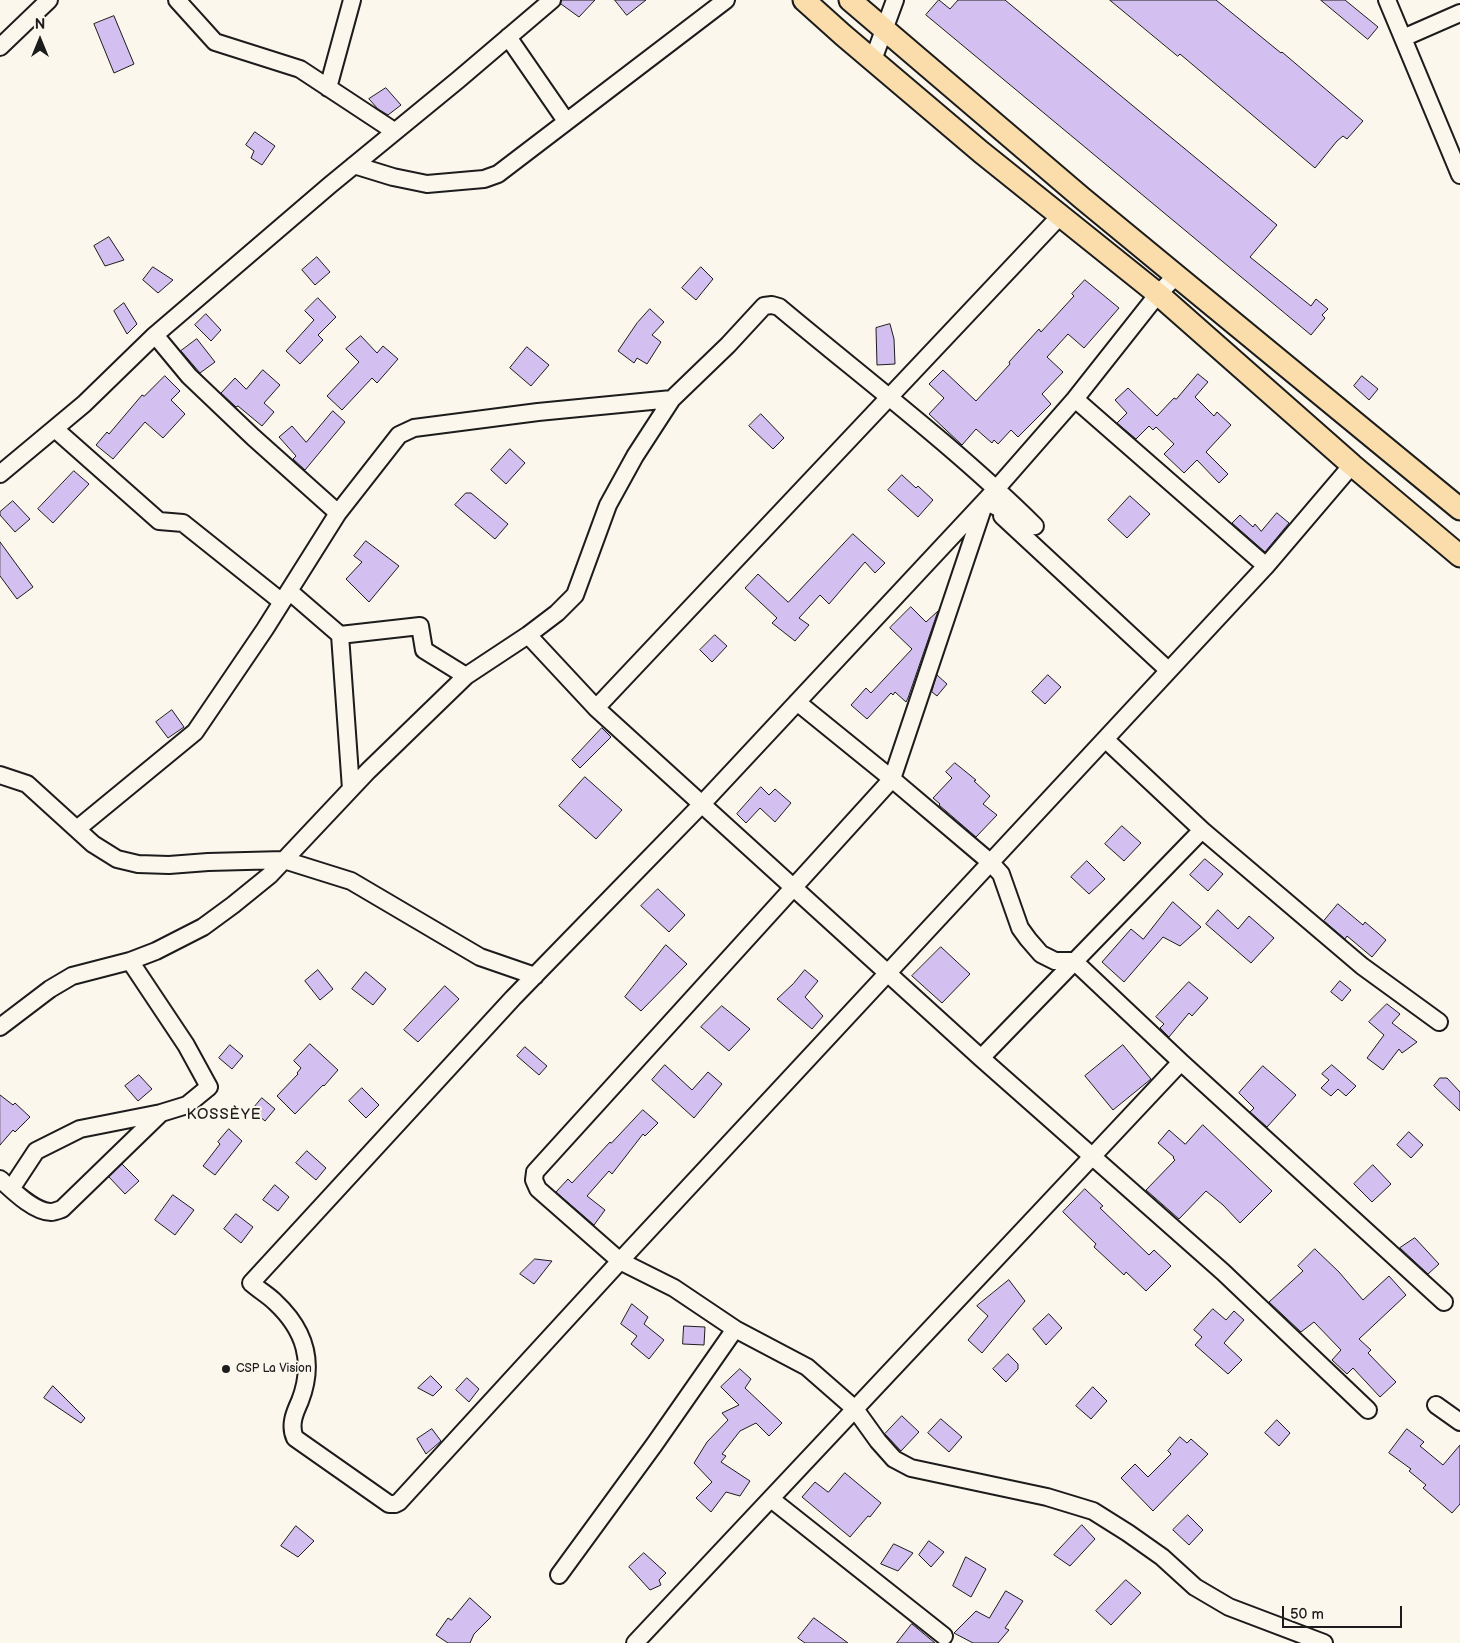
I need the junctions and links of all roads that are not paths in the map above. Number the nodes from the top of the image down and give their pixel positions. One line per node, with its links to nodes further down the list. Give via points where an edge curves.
1 (49, 0): 14 (street)
2 (177, 0): 16 (street, via 215,42 300,70)
3 (352, 0): 16 (street)
4 (552, 0): 12 (street)
5 (726, 0): 17 (street)
6 (804, 0): 15 (main road)
7 (850, 0): 11 (main road)
8 (895, 0): 11 (street)
9 (1387, 0): 13 (street)
10 (1460, 13): 13 (street)
11 (885, 30): 15 (street); 22 (main road)
12 (508, 37): 17 (street); 18 (street)
13 (1403, 38): 20 (street)
14 (0, 47)
15 (873, 60): 21 (main road)
16 (328, 88): 18 (street)
17 (566, 121): 19 (street, via 498,174 484,179 427,184)
18 (394, 131): 19 (street)
19 (354, 165): 24 (street)
20 (1460, 175)
21 (1061, 215): 23 (main road); 25 (street)
22 (1177, 275): 23 (street); 32 (main road)
23 (1158, 294): 27 (street); 29 (main road)
24 (155, 335): 28 (street); 33 (street, via 189,376)
25 (889, 396): 26 (street, via 779,307 772,305 764,306); 31 (street); 42 (street)
26 (672, 399): 33 (street, via 414,428 399,435); 38 (street, via 608,505 575,595 557,614)
27 (1075, 399): 31 (street); 35 (street)
28 (55, 428): 30 (street); 36 (street, via 159,521 183,523)
29 (1352, 465): 34 (main road); 35 (street)
30 (0, 474)
31 (991, 494): 39 (street); 41 (street); 45 (street)
32 (1460, 509)
33 (338, 513): 36 (street)
34 (1460, 556)
35 (1266, 566): 39 (street)
36 (286, 596): 37 (street); 48 (street, via 195,732)
37 (340, 635): 40 (street, via 420,626 424,650); 46 (street)
38 (528, 635): 40 (street); 42 (street)
39 (1168, 670): 43 (street)
40 (466, 676): 46 (street)
41 (797, 702): 45 (street); 47 (street)
42 (596, 708): 47 (street)
43 (1105, 739): 49 (street); 51 (street)
44 (0, 775): 48 (street, via 27,784)
45 (892, 778): 51 (street); 52 (street)
46 (351, 789): 50 (street)
47 (702, 804): 52 (street); 56 (street)
48 (77, 828): 50 (street, via 93,844 118,858 138,864)
49 (1202, 830): 54 (street); 57 (street, via 1362,966)
50 (284, 860): 53 (street, via 270,875 203,927); 56 (street, via 351,881 480,957)
51 (990, 862): 54 (street, via 1000,874 1020,928 1028,939 1041,954 1055,961); 55 (street)
52 (792, 886): 55 (street); 64 (street, via 535,1172 538,1189)
53 (130, 961): 58 (street, via 72,976); 61 (street, via 186,1045 209,1087 187,1105)
54 (1074, 961): 59 (street); 60 (street)
55 (887, 972): 59 (street); 64 (street)
56 (535, 976): 64 (street, via 251,1283 275,1302 302,1337 307,1357 306,1374 294,1413 294,1438 389,1504 399,1502)
57 (1439, 1022)
58 (0, 1027)
59 (981, 1058): 62 (street)
60 (1181, 1062): 62 (street); 65 (street)
61 (161, 1113): 63 (street, via 80,1129 36,1151); 63 (street, via 62,1209 42,1211)
62 (1093, 1157): 68 (street); 69 (street, via 1223,1272)
63 (5, 1184)
64 (620, 1262): 66 (street, via 674,1288)
65 (1444, 1302)
66 (735, 1329): 68 (street, via 807,1367); 72 (street)
67 (1436, 1405): 70 (street)
68 (856, 1409): 71 (street); 75 (street, via 894,1459 911,1468 1047,1497 1093,1511 1162,1557 1195,1587 1229,1607)
69 (1368, 1410)
70 (1460, 1422)
71 (771, 1499): 73 (street); 74 (street)
72 (559, 1575)
73 (944, 1636)
74 (636, 1643)
75 (1324, 1643)

